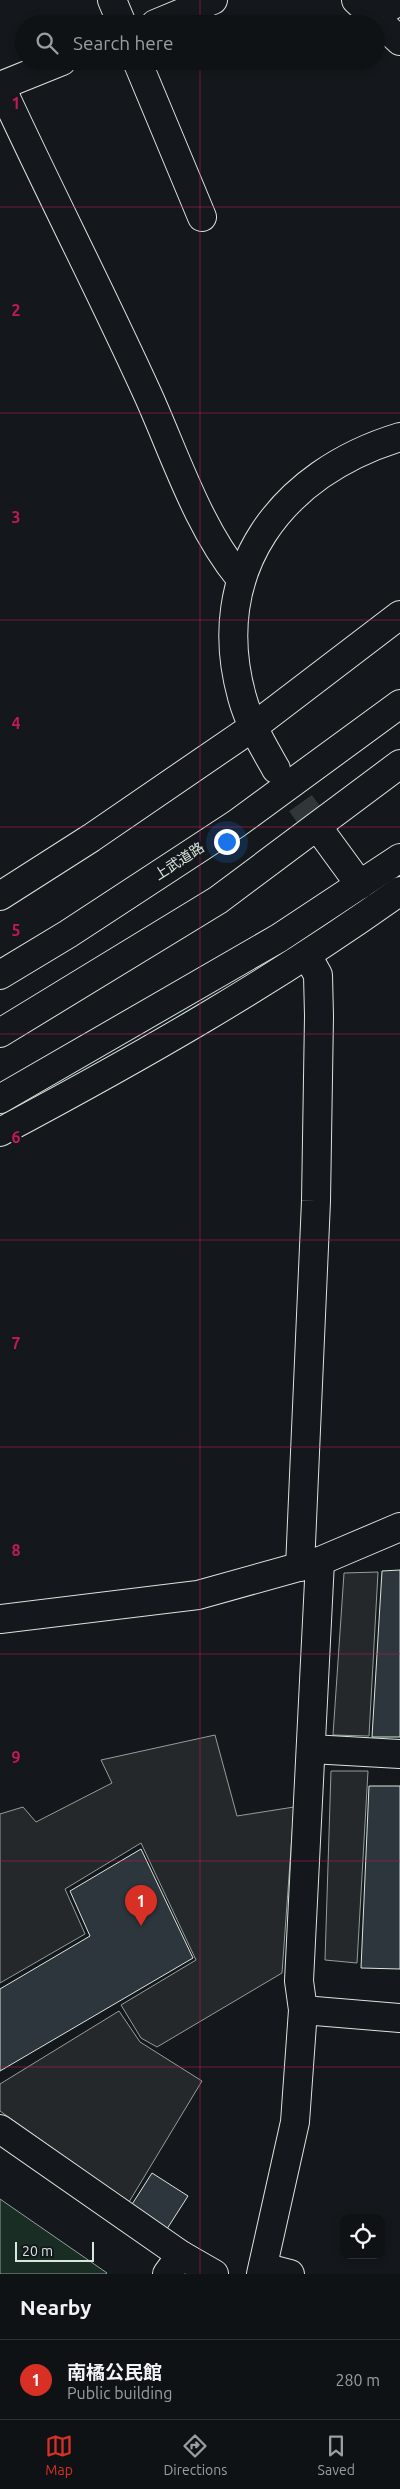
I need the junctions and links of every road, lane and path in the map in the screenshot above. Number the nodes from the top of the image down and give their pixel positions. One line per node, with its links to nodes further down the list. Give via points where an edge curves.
1 (112, 0): 5 (main road)
2 (213, 0): 6 (main road)
3 (400, 0): 4 (main road)
4 (365, 8)
5 (118, 15)
6 (177, 15)
7 (385, 27): 8 (main road)
8 (400, 41)
9 (40, 70): 11 (main road)
10 (141, 70): 12 (main road)
11 (1, 86): 14 (main road, via 148,395 177,464 222,556)
12 (202, 217)
13 (400, 437): 14 (main road, via 354,454 303,486 265,529)
14 (240, 578): 17 (main road, via 234,614 234,645 242,698)
15 (400, 615): 17 (main road)
16 (400, 704): 26 (main road, 上武道路, via 236,824)
17 (253, 727): 19 (main road); 24 (main road)
18 (400, 764): 27 (main road, via 218,900)
19 (276, 769)
20 (322, 833): 22 (main road)
21 (400, 858): 22 (main road)
22 (360, 886): 28 (main road, via 279,938)
23 (400, 891): 25 (main road)
24 (0, 896)
25 (308, 955): 29 (main road, via 139,1056); 31 (main road, via 318,975 319,1016)
26 (0, 975)
27 (0, 1033)
28 (0, 1099)
29 (0, 1132)
30 (400, 1527): 31 (main road)
31 (310, 1564): 32 (main road, via 198,1595); 33 (main road)
32 (0, 1619)
33 (311, 1749): 34 (main road); 35 (main road, via 299,1981)
34 (400, 1754)
35 (302, 2010): 36 (main road); 39 (main road, via 295,2122)
36 (400, 2018)
37 (0, 2129): 38 (main road)
38 (174, 2264): 40 (main road)
39 (262, 2270): 41 (main road)
40 (214, 2274)
41 (290, 2274)

